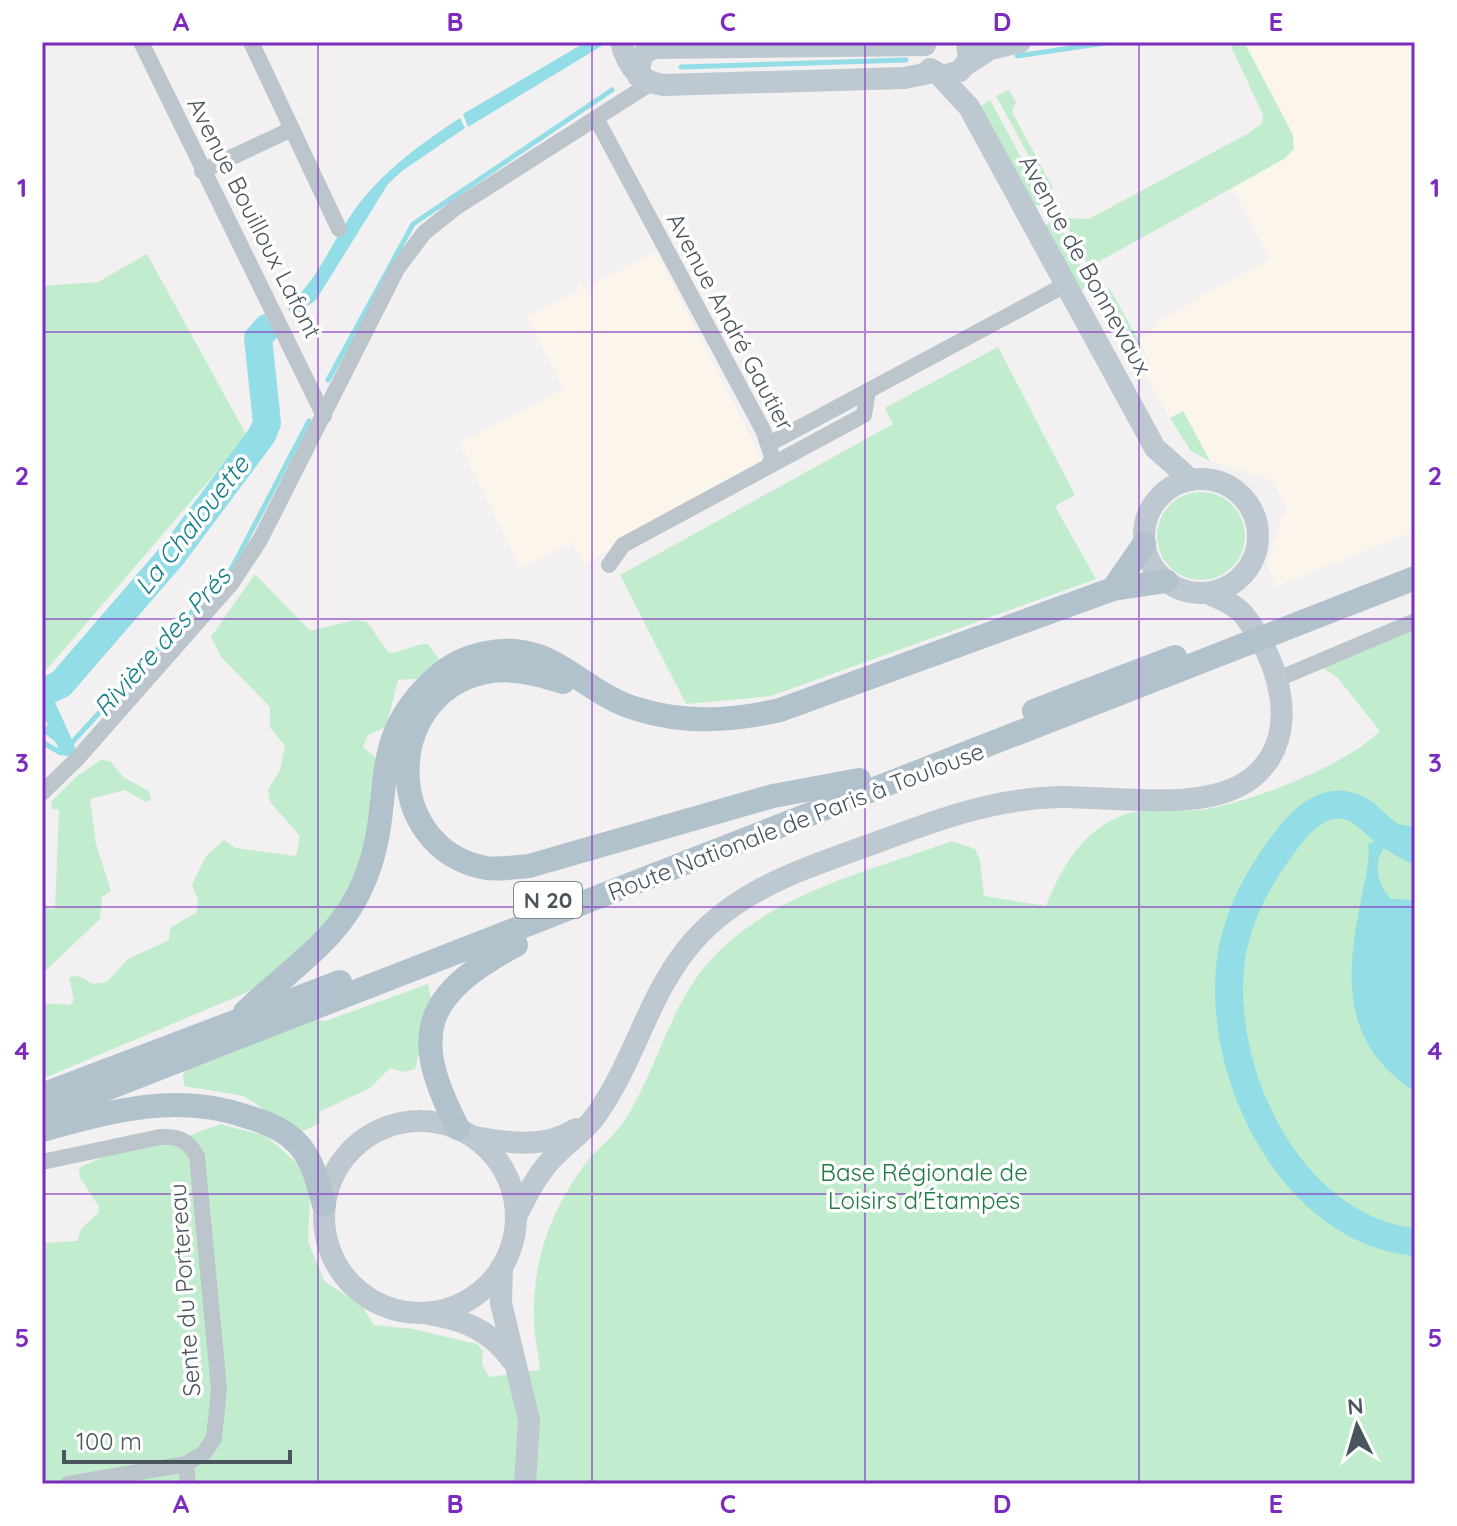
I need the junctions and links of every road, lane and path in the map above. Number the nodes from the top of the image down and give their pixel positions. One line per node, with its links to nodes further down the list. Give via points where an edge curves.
1 (141, 42): 13 (street, Avenue Bouilloux Lafont)
2 (251, 42): 12 (street)
3 (621, 42): 9 (main road, via 625,59)
4 (1020, 42): 7 (main road)
5 (917, 43): 6 (main road, via 773,49); 8 (main road)
6 (644, 45): 9 (main road)
7 (966, 58): 8 (main road, via 952,75); 10 (main road, Avenue de Bonnevaux)
8 (936, 74): 9 (main road); 10 (main road, Avenue de Bonnevaux)
9 (644, 79): 11 (street)
10 (969, 107): 15 (main road, Avenue de Bonnevaux)
11 (596, 118): 17 (street, via 424,233 397,269); 18 (street, Avenue André Gautier)
12 (292, 129): 13 (street); 14 (street)
13 (202, 171): 17 (street, Avenue Bouilloux Lafont)
14 (339, 229)
15 (1065, 285): 16 (street); 19 (main road, Avenue de Bonnevaux)
16 (868, 391): 18 (street); 20 (street, via 864,415)
17 (324, 416): 38 (street, via 260,540 231,584)
18 (769, 444): 20 (street, Avenue André Gautier)
19 (1155, 448): 21 (main road, Avenue de Bonnevaux); 22 (main road, Avenue de Bonnevaux)
20 (769, 466): 25 (street, Avenue André Gautier, via 623,545)
21 (1191, 480): 22 (main road); 26 (main road, via 1228,487 1250,508 1258,540)
22 (1157, 500): 23 (main road, via 1147,518)
23 (1144, 544): 28 (main road, via 1152,567); 29 (main road)
24 (1415, 560): 32 (main road, Route Nationale de Paris à Toulouse / N 20)
25 (609, 565)
26 (1243, 574): 30 (main road); 31 (main road)
27 (1415, 578): 32 (main road, Route Nationale de Paris à Toulouse / N 20)
28 (1166, 581): 29 (main road); 30 (main road, via 1187,592)
29 (1113, 589): 36 (main road, via 755,716 674,717 636,709)
30 (1207, 593): 31 (main road)
31 (1242, 612): 35 (main road)
32 (1312, 612): 34 (main road, Route Nationale de Paris à Toulouse / N 20)
33 (1415, 621): 35 (street)
34 (1216, 649): 37 (main road, Route Nationale de Paris à Toulouse / N 20); 39 (main road, Route Nationale de Paris à Toulouse / N 20)
35 (1278, 679): 43 (main road, via 1281,724 1271,754 1253,778 1225,793 1028,799 975,807 777,879 738,901 706,928 669,974)
36 (596, 691): 37 (main road, via 518,670 493,671 450,686 431,704 417,723 407,776 410,799 423,827 449,855 487,869 529,866 773,796); 40 (main road, via 536,655 507,653 478,653 453,662 431,682 408,705 387,750 380,828 365,881 335,931)
37 (859, 780): 40 (main road, Route Nationale de Paris à Toulouse / N 20)
38 (42, 793)
39 (546, 919): 42 (main road, Route Nationale de Paris à Toulouse / N 20); 45 (main road, via 456,983 432,1026 428,1048 433,1076)
40 (237, 1019): 41 (main road, Route Nationale de Paris à Toulouse / N 20)
41 (42, 1095)
42 (42, 1114)
43 (597, 1114): 45 (main road, via 547,1141 515,1144); 48 (main road, via 533,1183)
44 (42, 1130): 47 (main road, via 120,1108 157,1104 229,1110 271,1124 298,1143)
45 (465, 1132): 47 (main road, via 415,1121 376,1131 338,1165); 48 (main road, via 503,1169)
46 (42, 1162): 52 (street, Sente du Portereau, via 176,1137 189,1143 201,1168 219,1389 214,1438 204,1453)
47 (324, 1205): 50 (main road, via 326,1240 344,1277 376,1302)
48 (516, 1217): 49 (main road)
49 (502, 1266): 50 (main road, via 472,1297); 51 (main road, via 501,1303)
50 (418, 1313): 51 (main road, via 475,1326 499,1343)
51 (517, 1367): 55 (main road, via 529,1420)
52 (186, 1464): 53 (street); 54 (street)
53 (68, 1484)
54 (188, 1484)
55 (525, 1484)

